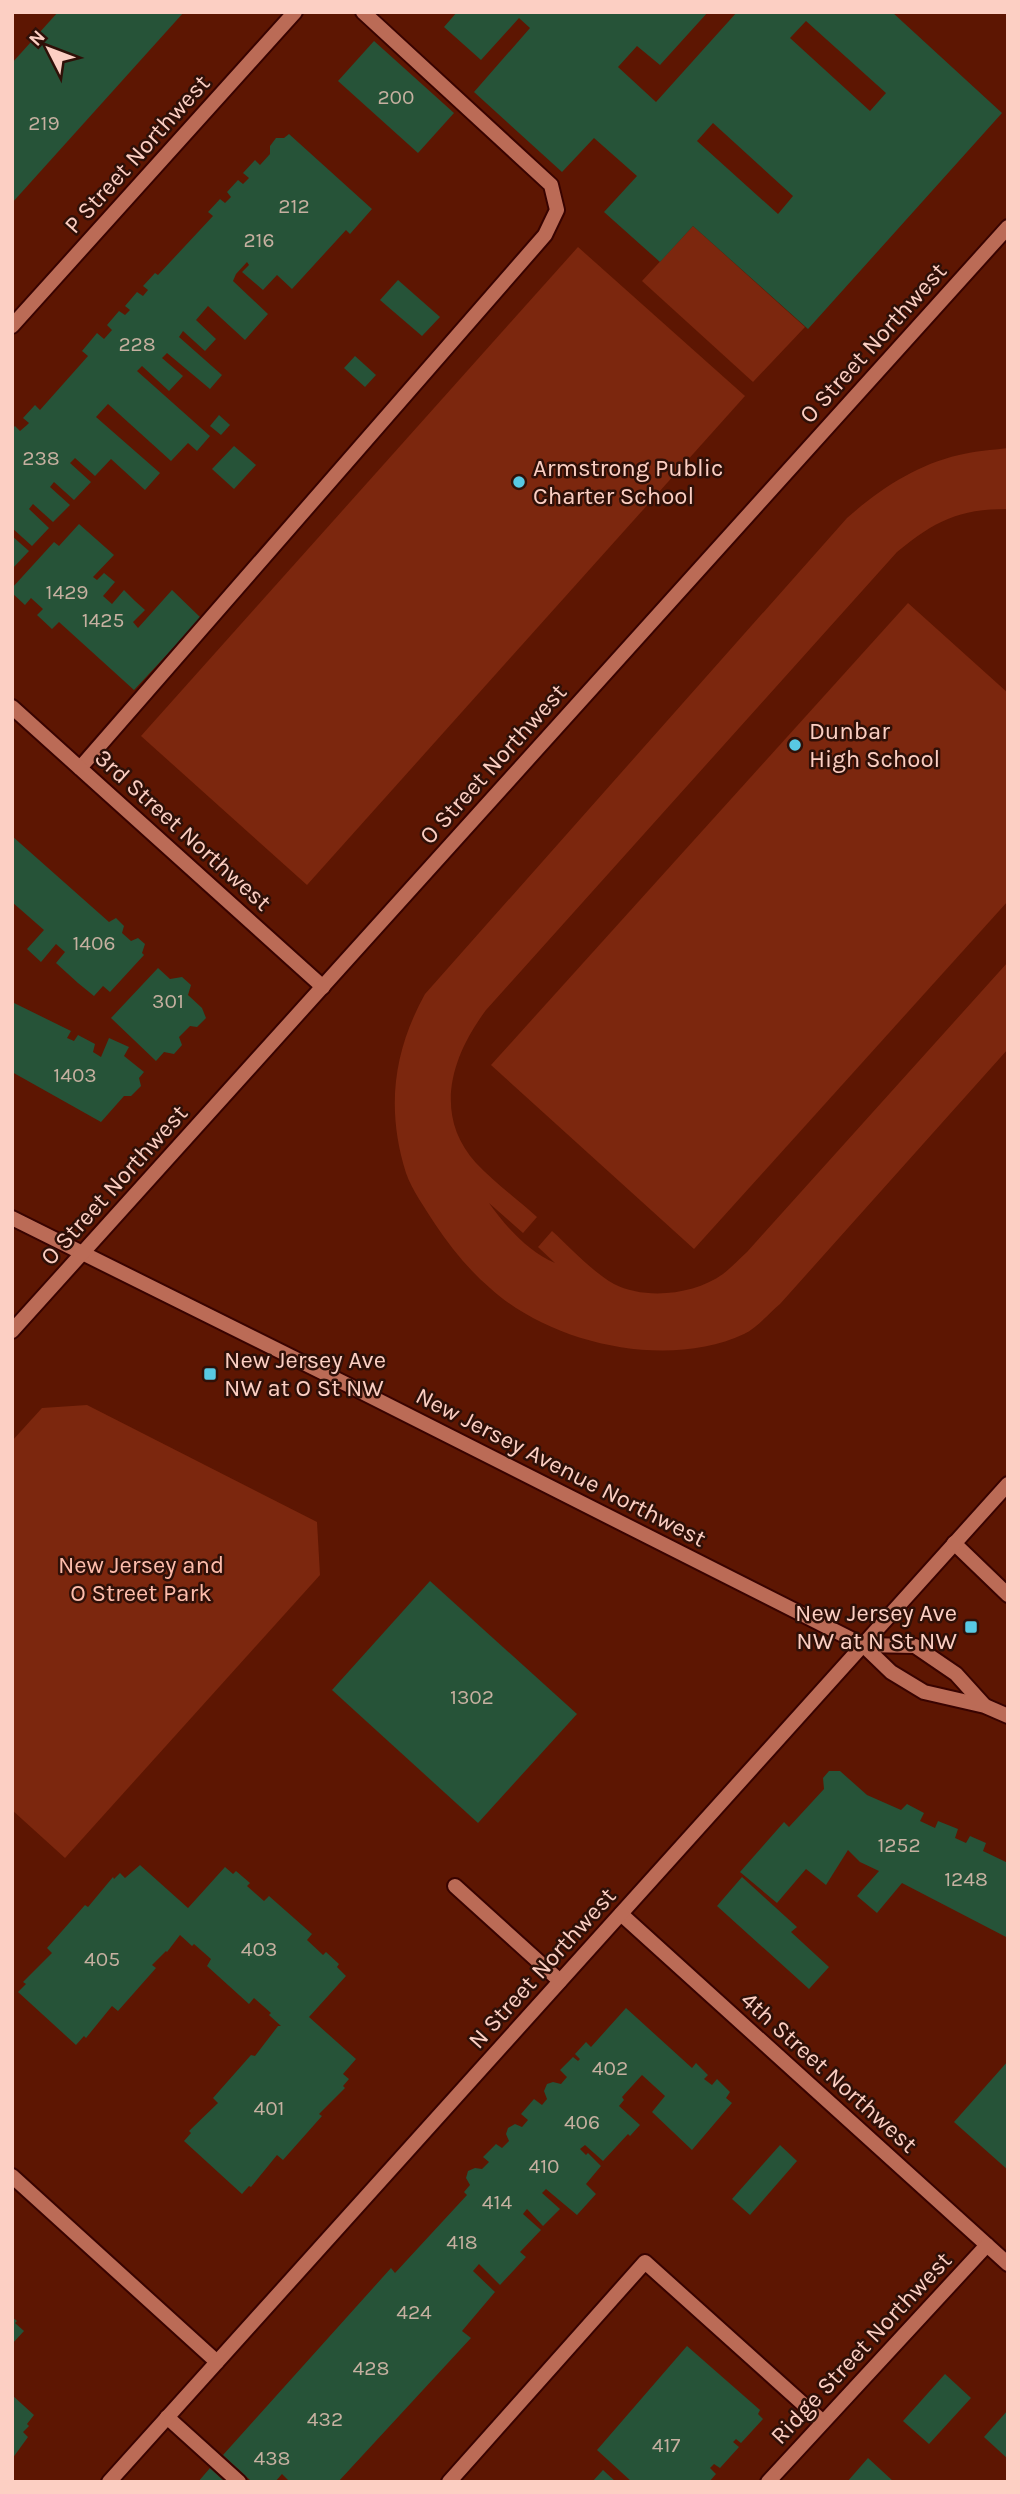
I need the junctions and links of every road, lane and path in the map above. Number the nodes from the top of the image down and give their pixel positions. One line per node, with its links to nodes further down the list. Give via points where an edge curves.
1 (295, 12): 4 (street, P Street Northwest)
2 (363, 12): 6 (street, via 551,185 557,210 545,235)
3 (1008, 227): 7 (street, O Street Northwest)
4 (12, 326)
5 (13, 710): 6 (street, 3rd Street Northwest)
6 (80, 768): 7 (street, 3rd Street Northwest)
7 (323, 987): 9 (street, O Street Northwest)
8 (12, 1218): 9 (street, New Jersey Avenue Northwest)
9 (83, 1253): 10 (street, O Street Northwest); 14 (street, New Jersey Avenue Northwest)
10 (12, 1331)
11 (1008, 1484): 12 (street, N Street Northwest)
12 (954, 1544): 13 (street); 14 (street, N Street Northwest)
13 (1008, 1595)
14 (863, 1645): 15 (street, New Jersey Avenue Northwest, via 891,1672 924,1692); 15 (street, New Jersey Avenue Northwest, via 915,1646 956,1674); 18 (street, N Street Northwest)
15 (985, 1706): 16 (street, New Jersey Avenue Northwest)
16 (1008, 1716)
17 (455, 1886): 19 (street)
18 (621, 1914): 19 (street, N Street Northwest); 21 (street, 4th Street Northwest)
19 (560, 1981): 23 (street, N Street Northwest)
20 (12, 2176): 23 (street)
21 (987, 2245): 22 (street, 4th Street Northwest); 25 (street, Ridge Street Northwest)
22 (1008, 2264)
23 (217, 2362): 24 (street, N Street Northwest)
24 (167, 2417): 26 (street, N Street Northwest); 27 (street)
25 (822, 2421): 28 (street, via 645,2262); 29 (street, Ridge Street Northwest)
26 (109, 2482)
27 (239, 2482)
28 (449, 2482)
29 (768, 2482)

